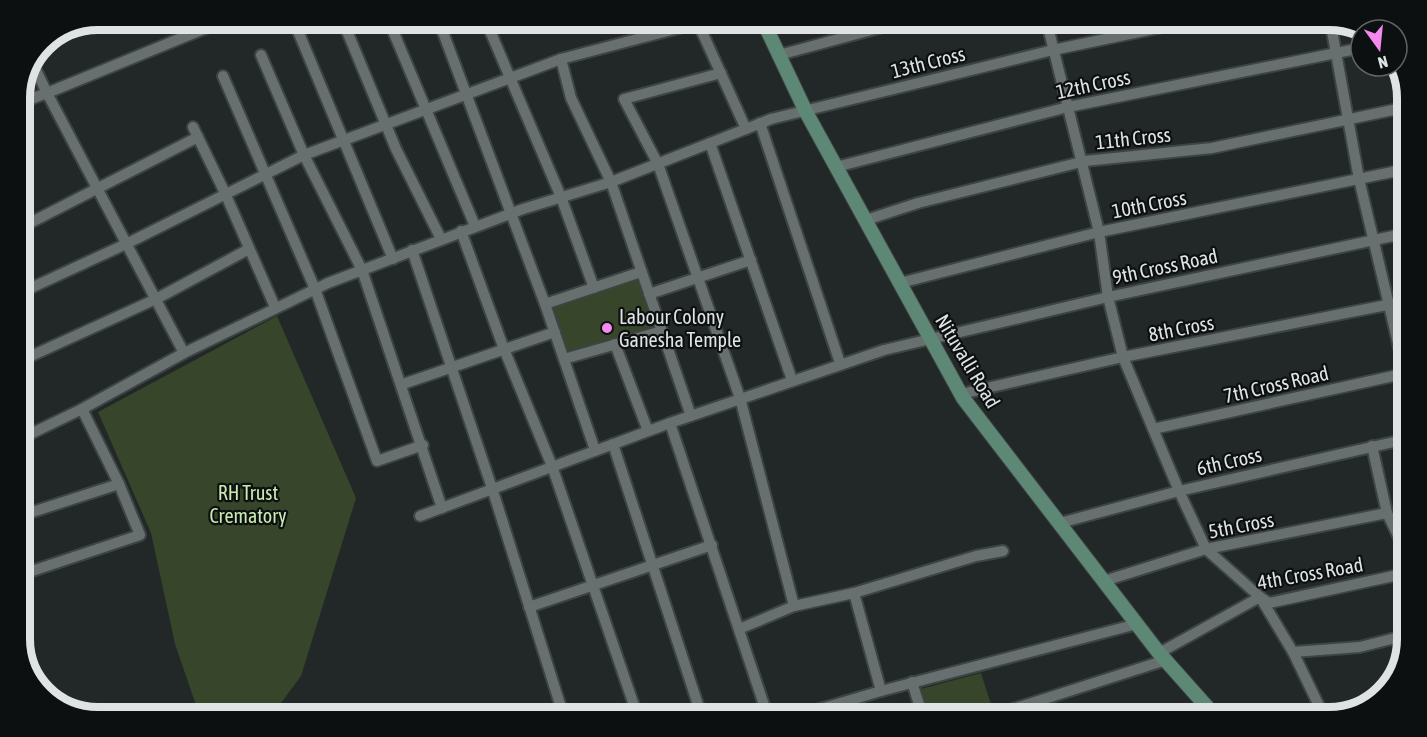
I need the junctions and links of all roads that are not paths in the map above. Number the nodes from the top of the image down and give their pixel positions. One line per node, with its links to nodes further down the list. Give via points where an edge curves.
1 (203, 30): 24 (street)
2 (297, 30): 37 (street)
3 (346, 30): 32 (street)
4 (392, 30): 28 (street)
5 (442, 30): 25 (street)
6 (489, 30): 23 (street)
7 (664, 30): 19 (street)
8 (701, 30): 21 (street)
9 (767, 30): 18 (street, Nituvalli Road)
10 (874, 30): 18 (street)
11 (1048, 30): 14 (street)
12 (1152, 30): 14 (street, 13th Cross)
13 (1331, 30): 16 (street)
14 (1053, 50): 27 (street); 30 (street, 13th Cross)
15 (1349, 50): 16 (street, 12th Cross)
16 (1336, 53): 27 (street, 12th Cross); 31 (street)
17 (261, 55): 39 (street)
18 (779, 55): 30 (street, Nituvalli Road)
19 (561, 58): 23 (street); 46 (street, via 571,98)
20 (36, 70): 24 (street)
21 (721, 73): 35 (street); 41 (street, via 624,99)
22 (223, 76): 44 (street)
23 (510, 77): 25 (street); 49 (street)
24 (47, 93): 26 (street); 47 (street)
25 (468, 94): 28 (street); 50 (street)
26 (30, 99)
27 (1068, 107): 40 (street); 42 (street, 12th Cross)
28 (425, 109): 32 (street); 53 (street)
29 (1397, 109): 31 (street, 11th Cross)
30 (806, 112): 33 (street, 13th Cross); 42 (street, Nituvalli Road)
31 (1347, 120): 40 (street, 11th Cross, via 1212,148); 45 (street)
32 (385, 122): 37 (street); 57 (street)
33 (760, 123): 35 (street, 13th Cross); 88 (street)
34 (193, 127): 36 (street)
35 (746, 129): 38 (street, 13th Cross)
36 (198, 137): 47 (street); 48 (street)
37 (344, 140): 39 (street); 62 (street)
38 (710, 143): 41 (street, 13th Cross); 63 (street)
39 (304, 155): 44 (street); 64 (street)
40 (1083, 163): 51 (street, 11th Cross, via 918,203); 55 (street)
41 (658, 164): 46 (street, 13th Cross); 66 (street)
42 (836, 167): 51 (street, Nituvalli Road)
43 (1397, 171): 45 (street, 10th Cross)
44 (265, 174): 48 (street); 70 (street)
45 (1359, 179): 55 (street, 10th Cross); 58 (street)
46 (611, 183): 49 (street, 13th Cross); 65 (street)
47 (96, 190): 52 (street); 59 (street)
48 (225, 193): 59 (street); 60 (street)
49 (561, 197): 50 (street, 13th Cross); 69 (street)
50 (510, 213): 53 (street, 13th Cross); 75 (street)
51 (866, 220): 67 (street, Nituvalli Road)
52 (30, 223)
53 (475, 226): 54 (street, 13th Cross)
54 (461, 231): 57 (street, 13th Cross); 83 (street)
55 (1099, 232): 67 (street, 10th Cross); 72 (street)
56 (1397, 235): 58 (street, 9th Cross Road)
57 (441, 238): 61 (street, 13th Cross)
58 (1375, 240): 72 (street, 9th Cross Road); 76 (street)
59 (126, 244): 68 (street); 73 (street)
60 (249, 249): 73 (street); 77 (street)
61 (412, 250): 62 (street, 13th Cross); 89 (street)
62 (393, 259): 64 (street, 13th Cross)
63 (751, 260): 66 (street); 91 (street)
64 (362, 270): 70 (street, 13th Cross); 92 (street)
65 (642, 272): 69 (street); 71 (street)
66 (699, 277): 71 (street); 94 (street)
67 (900, 283): 81 (street, Nituvalli Road)
68 (30, 288)
69 (594, 288): 75 (street)
70 (315, 289): 77 (street, 13th Cross); 103 (street, via 377,461)
71 (649, 294): 78 (street)
72 (1108, 297): 81 (street, 9th Cross Road); 86 (street)
73 (156, 299): 84 (street); 85 (street)
74 (1397, 303): 76 (street, 8th Cross)
75 (545, 304): 79 (street)
76 (1389, 304): 80 (street); 86 (street, 8th Cross)
77 (275, 307): 84 (street, 13th Cross)
78 (662, 331): 82 (street); 96 (street)
79 (555, 332): 83 (street); 87 (street)
80 (1397, 336)
81 (930, 338): 88 (street, 9th Cross Road); 93 (street, Nituvalli Road)
82 (615, 344): 87 (street); 99 (street)
83 (504, 349): 89 (street); 106 (street)
84 (184, 353): 95 (street, 13th Cross)
85 (30, 356)
86 (1123, 357): 93 (street, 8th Cross); 98 (street)
87 (564, 359): 105 (street)
88 (840, 363): 91 (street, 9th Cross Road)
89 (452, 367): 92 (street); 108 (street)
90 (1397, 378): 98 (street, 7th Cross Road)
91 (792, 380): 94 (street, 9th Cross Road)
92 (403, 384): 103 (street)
93 (962, 394): 114 (street, Nituvalli Road)
94 (740, 398): 96 (street, 9th Cross Road); 126 (street)
95 (82, 409): 100 (street, 13th Cross); 107 (street)
96 (691, 416): 97 (street, 9th Cross Road)
97 (670, 423): 99 (street, 9th Cross Road); 116 (street)
98 (1153, 429): 109 (street)
99 (648, 431): 102 (street, 9th Cross Road)
100 (30, 434)
101 (1397, 441): 104 (street, 6th Cross)
102 (613, 444): 105 (street, 9th Cross Road); 119 (street)
103 (423, 445): 110 (street)
104 (1372, 446): 109 (street, 6th Cross); 112 (street)
105 (595, 450): 106 (street, 9th Cross Road)
106 (552, 466): 108 (street, 9th Cross Road); 123 (street)
107 (119, 484): 111 (street); 120 (street, via 140,535)
108 (492, 488): 110 (street, 9th Cross Road); 127 (street)
109 (1179, 491): 114 (street, 6th Cross); 117 (street)
110 (442, 508): 113 (street, 9th Cross Road)
111 (30, 513)
112 (1388, 513): 115 (street); 117 (street, 5th Cross)
113 (420, 516)
114 (1060, 523): 122 (street, Nituvalli Road)
115 (1397, 532)
116 (712, 545): 119 (street); 129 (street)
117 (1206, 549): 122 (street, 5th Cross); 125 (street)
118 (1003, 551): 124 (street)
119 (653, 565): 123 (street); 137 (street)
120 (30, 571)
121 (1397, 575): 125 (street, 4th Cross Road, via 1269,603)
122 (1104, 581): 128 (street, Nituvalli Road)
123 (592, 586): 127 (street); 136 (street)
124 (854, 593): 126 (street); 134 (street)
125 (1260, 597): 131 (street); 132 (street, 4th Cross Road)
126 (794, 606): 129 (street)
127 (530, 607): 135 (street)
128 (1137, 624): 132 (street, Nituvalli Road); 133 (street)
129 (739, 629): 138 (street)
130 (1397, 637): 131 (street, via 1360,646)
131 (1293, 652): 143 (street)
132 (1162, 656): 141 (street, 4th Cross Road); 142 (street, Nituvalli Road)
133 (912, 682): 134 (street); 140 (street)
134 (881, 691): 139 (street)
135 (561, 707)
136 (634, 707)
137 (699, 707)
138 (765, 707)
139 (827, 707)
140 (920, 707)
141 (1019, 707)
142 (1205, 707)
143 (1318, 707)

